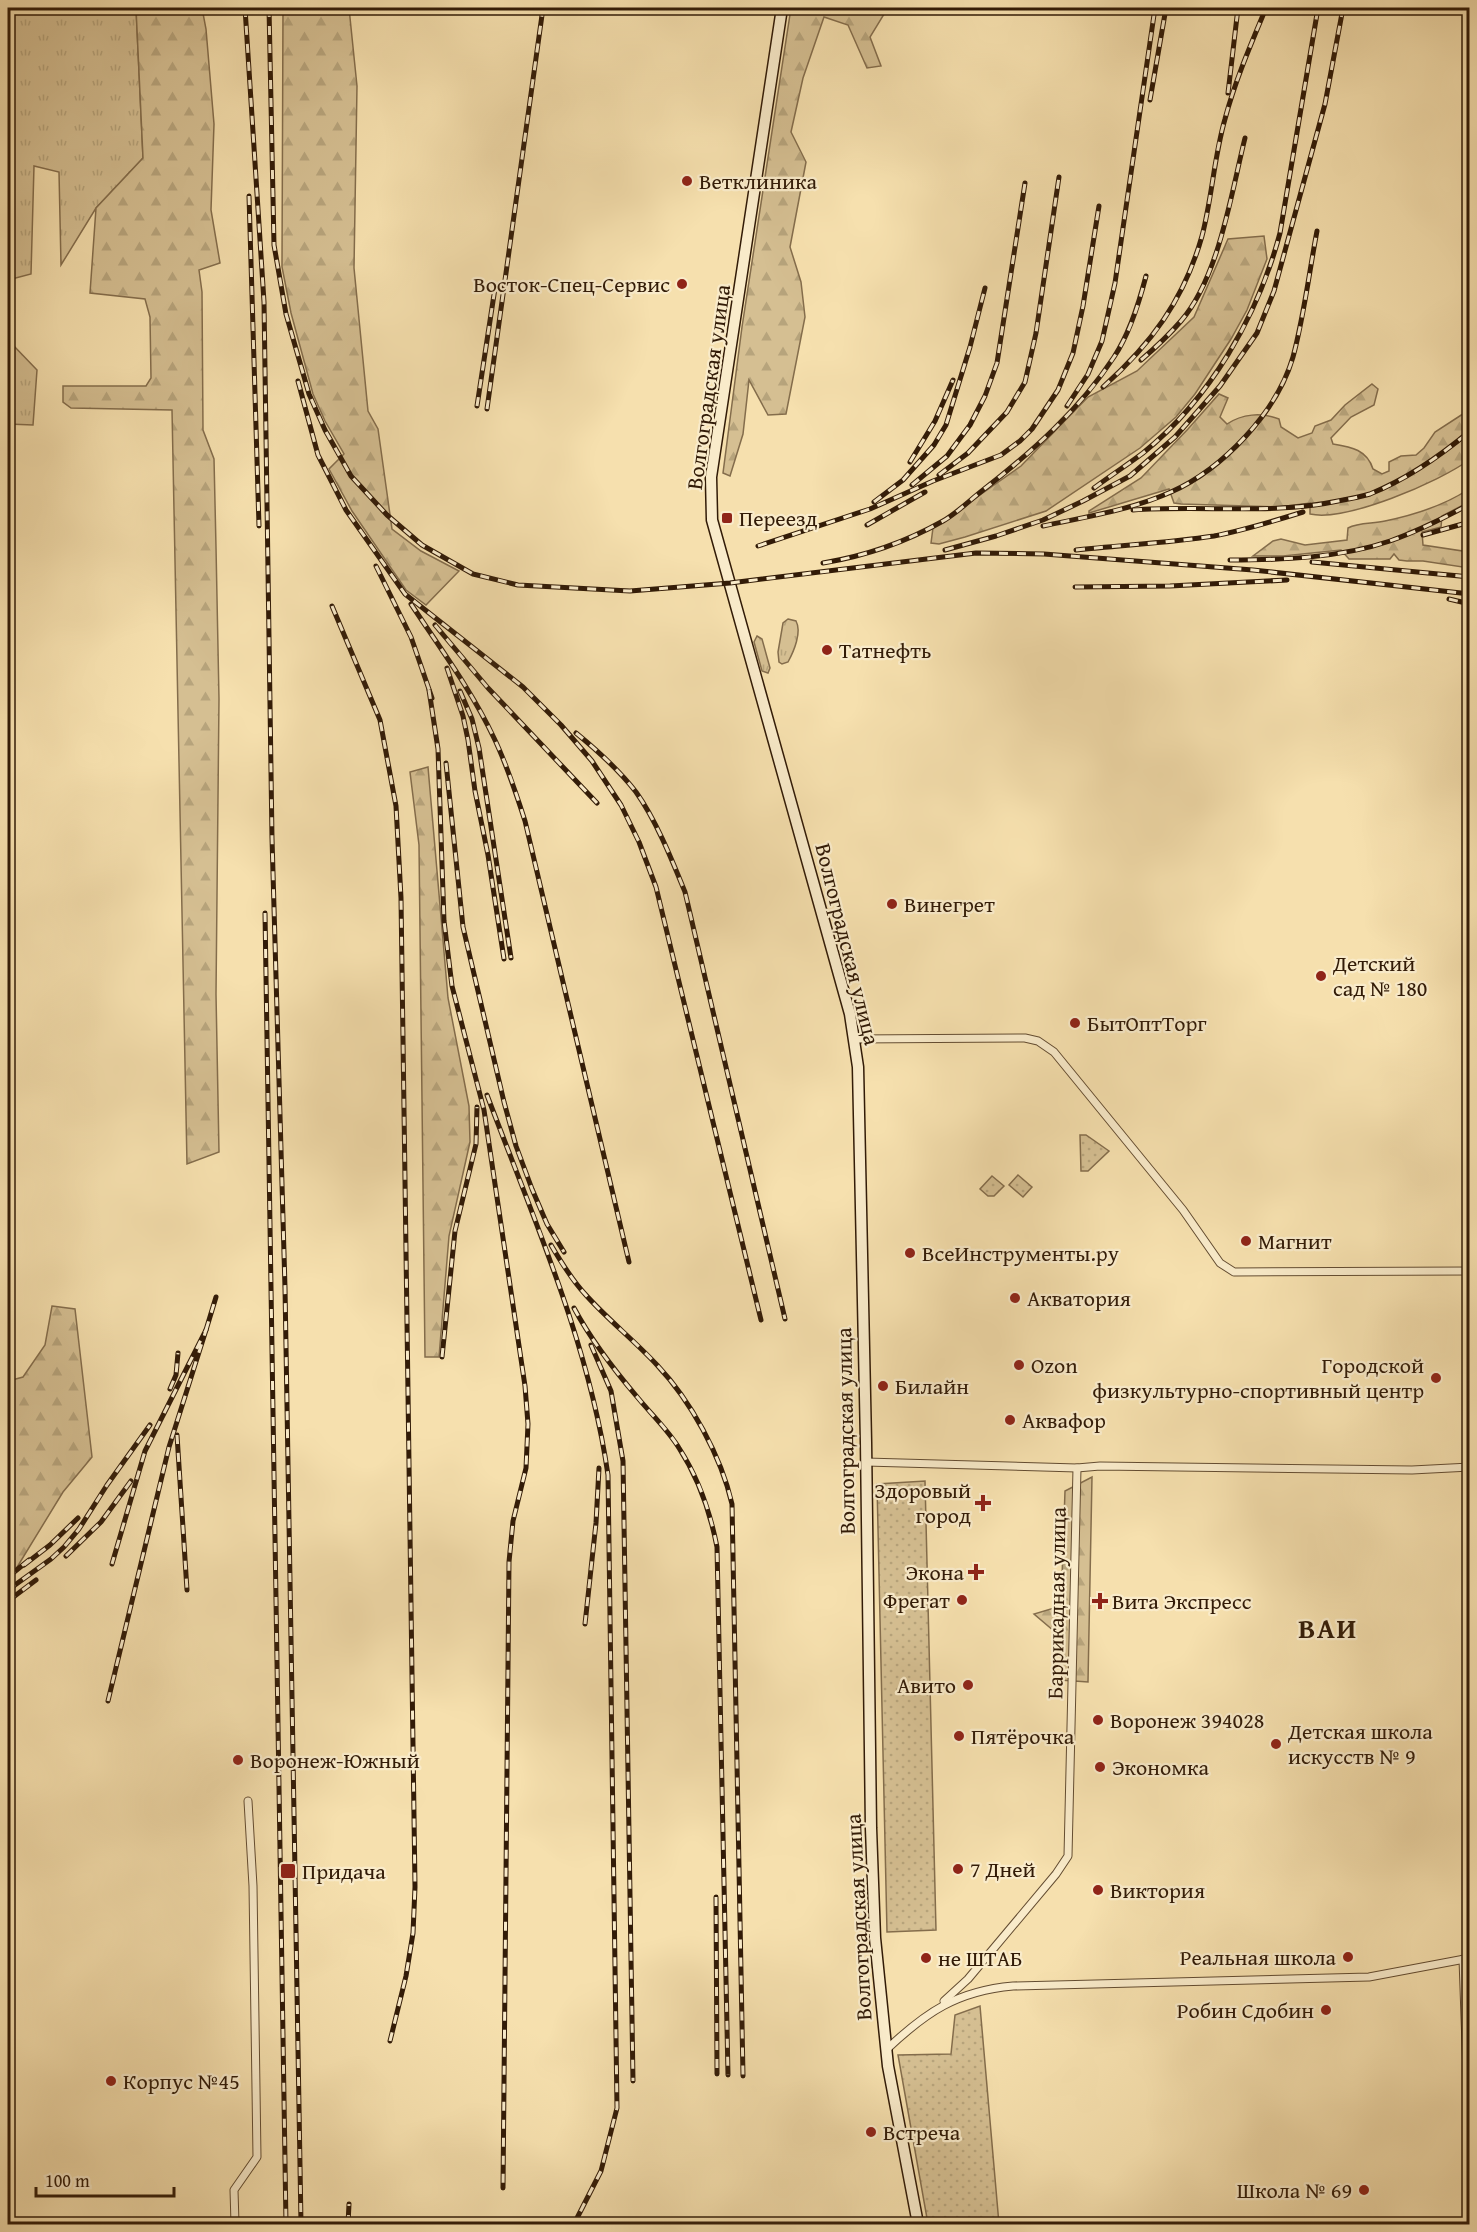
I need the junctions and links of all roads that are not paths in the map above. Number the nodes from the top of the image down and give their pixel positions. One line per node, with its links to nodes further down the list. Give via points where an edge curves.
1 (782, 8): 2 (main road, Волгоградская улица, via 711,477 712,520)
2 (855, 1039): 3 (street, via 1025,1038 1046,1045 1183,1210 1220,1263 1234,1272); 4 (main road, Волгоградская улица)
3 (1470, 1271)
4 (866, 1462): 6 (street); 10 (main road, Волгоградская улица, via 871,1828 875,1938)
5 (1470, 1467): 6 (street)
6 (1077, 1468): 9 (street, Баррикадная улица, via 1068,1856 968,1979)
7 (248, 1801): 12 (street, via 257,2157 234,2190)
8 (1466, 1958): 9 (street, Баррикадная улица, via 1369,1977 986,1988 956,1998); 11 (street)
9 (933, 2012): 10 (street, Баррикадная улица)
10 (886, 2050): 13 (main road, Волгоградская улица)
11 (1470, 2079)
12 (235, 2224)
13 (918, 2224)

